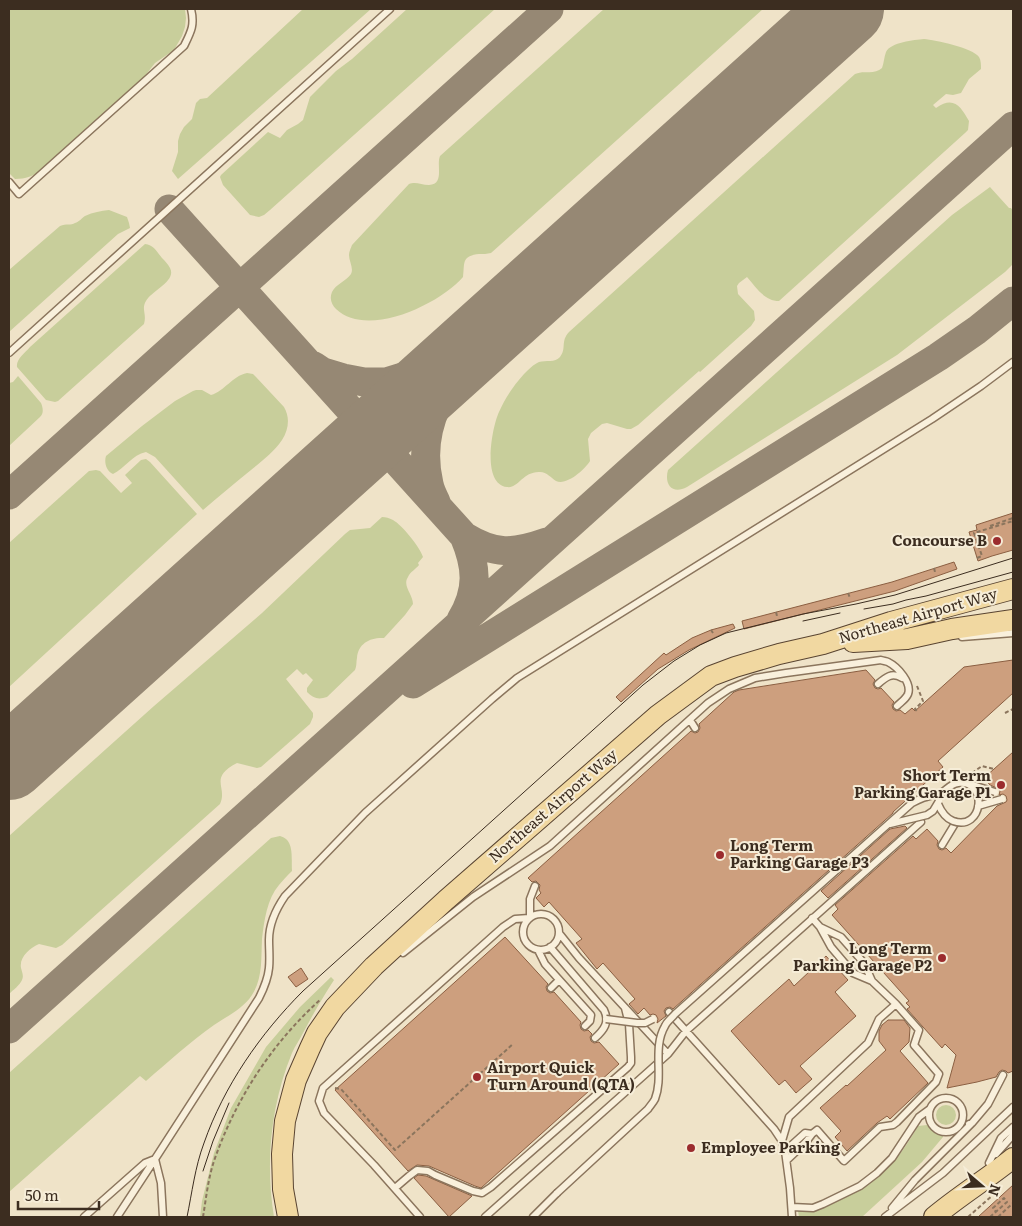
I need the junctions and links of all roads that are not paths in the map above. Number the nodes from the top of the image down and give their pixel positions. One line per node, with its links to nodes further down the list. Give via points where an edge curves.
1 (191, 9): 3 (lane, via 193,23 184,46 19,194)
2 (390, 9): 4 (lane)
3 (9, 182)
4 (9, 353)
5 (1013, 362): 58 (lane, via 932,419 517,678 365,813 279,904 270,928 269,968 259,998)
6 (1013, 589): 11 (main road, Northeast Airport Way)
7 (1013, 623): 9 (lane); 10 (main road, via 952,629)
8 (943, 638): 10 (lane)
9 (952, 638)
10 (907, 639): 11 (main road)
11 (823, 644): 36 (main road, Northeast Airport Way, via 711,676 687,693 446,900)
12 (878, 684): 13 (lane, via 887,676 899,676 904,679 908,691 897,706 907,696 908,691 908,684 906,679 889,663 880,660 755,678 729,689)
13 (690, 720): 14 (lane); 30 (lane, via 550,846 473,897)
14 (695, 728)
15 (995, 792): 20 (lane, bridge, via 963,782 956,782 945,790 939,806 947,818)
16 (1002, 799): 18 (lane, bridge)
17 (938, 804): 18 (lane, bridge, via 942,793 956,783 975,790); 21 (lane, bridge, via 926,815); 21 (lane, bridge, via 946,816 958,823 971,819 979,806 974,790 958,783 942,793 912,803)
18 (978, 806): 20 (lane, bridge, via 972,818)
19 (921, 822): 25 (lane)
20 (956, 822): 22 (lane)
21 (888, 824): 70 (lane, bridge, via 666,1024 658,1048 656,1094 648,1109)
22 (942, 845)
23 (535, 886): 24 (lane, via 530,899)
24 (530, 917): 27 (lane, via 548,914 559,927); 29 (lane, via 523,928 524,939); 61 (lane, via 515,919 503,927 323,1088 319,1101 324,1113)
25 (812, 918): 26 (lane); 42 (lane)
26 (820, 927): 33 (lane, via 830,947 854,973); 33 (lane, via 841,937 864,963)
27 (559, 933): 28 (lane); 37 (lane)
28 (550, 948): 29 (lane); 39 (lane, via 604,1010)
29 (538, 950): 32 (lane)
30 (398, 956)
31 (371, 979): 36 (lane)
32 (559, 980): 34 (lane); 41 (lane, via 591,1015)
33 (872, 982): 35 (lane)
34 (551, 988)
35 (896, 1004): 51 (lane, via 920,1030 914,1044 939,1074 936,1082 897,1122 880,1127 844,1160 817,1130); 53 (lane, via 879,1019 868,1043 790,1117)
36 (335, 1007): 67 (main road, Northeast Airport Way, via 310,1048 296,1080 285,1121 283,1189)
37 (626, 1008): 44 (lane); 61 (lane, via 631,1063 628,1067 491,1186 482,1192 472,1191 428,1171 417,1170)
38 (669, 1012): 42 (lane)
39 (606, 1019): 40 (lane, bridge, via 637,1023); 43 (lane, via 604,1028)
40 (653, 1019)
41 (585, 1026)
42 (686, 1031): 44 (lane); 53 (lane)
43 (595, 1038)
44 (668, 1054): 69 (lane)
45 (1002, 1075): 48 (lane, via 988,1104)
46 (1013, 1107): 72 (lane, via 943,1173)
47 (930, 1109): 50 (lane, via 930,1122 937,1130 947,1132); 50 (lane, via 939,1100 954,1101 963,1114); 62 (lane, via 920,1117 892,1158 860,1186 813,1208)
48 (972, 1123): 50 (lane); 56 (lane)
49 (1013, 1126): 60 (lane, via 1001,1138)
50 (957, 1128): 56 (lane)
51 (812, 1134): 55 (lane, via 805,1133); 59 (lane)
52 (1013, 1135): 60 (lane)
53 (782, 1141): 55 (lane)
54 (1013, 1146): 60 (main road)
55 (785, 1150): 59 (lane)
56 (940, 1154): 72 (lane)
57 (1013, 1158): 63 (main road)
58 (155, 1159): 64 (lane, via 145,1163); 65 (lane); 66 (lane)
59 (787, 1160): 62 (lane)
60 (989, 1163): 63 (main road)
61 (395, 1188): 68 (lane)
62 (792, 1207): 71 (lane)
63 (941, 1212)
64 (84, 1217)
65 (117, 1217)
66 (164, 1217)
67 (288, 1217)
68 (420, 1217)
69 (485, 1217)
70 (533, 1217)
71 (792, 1217)
72 (883, 1217)

